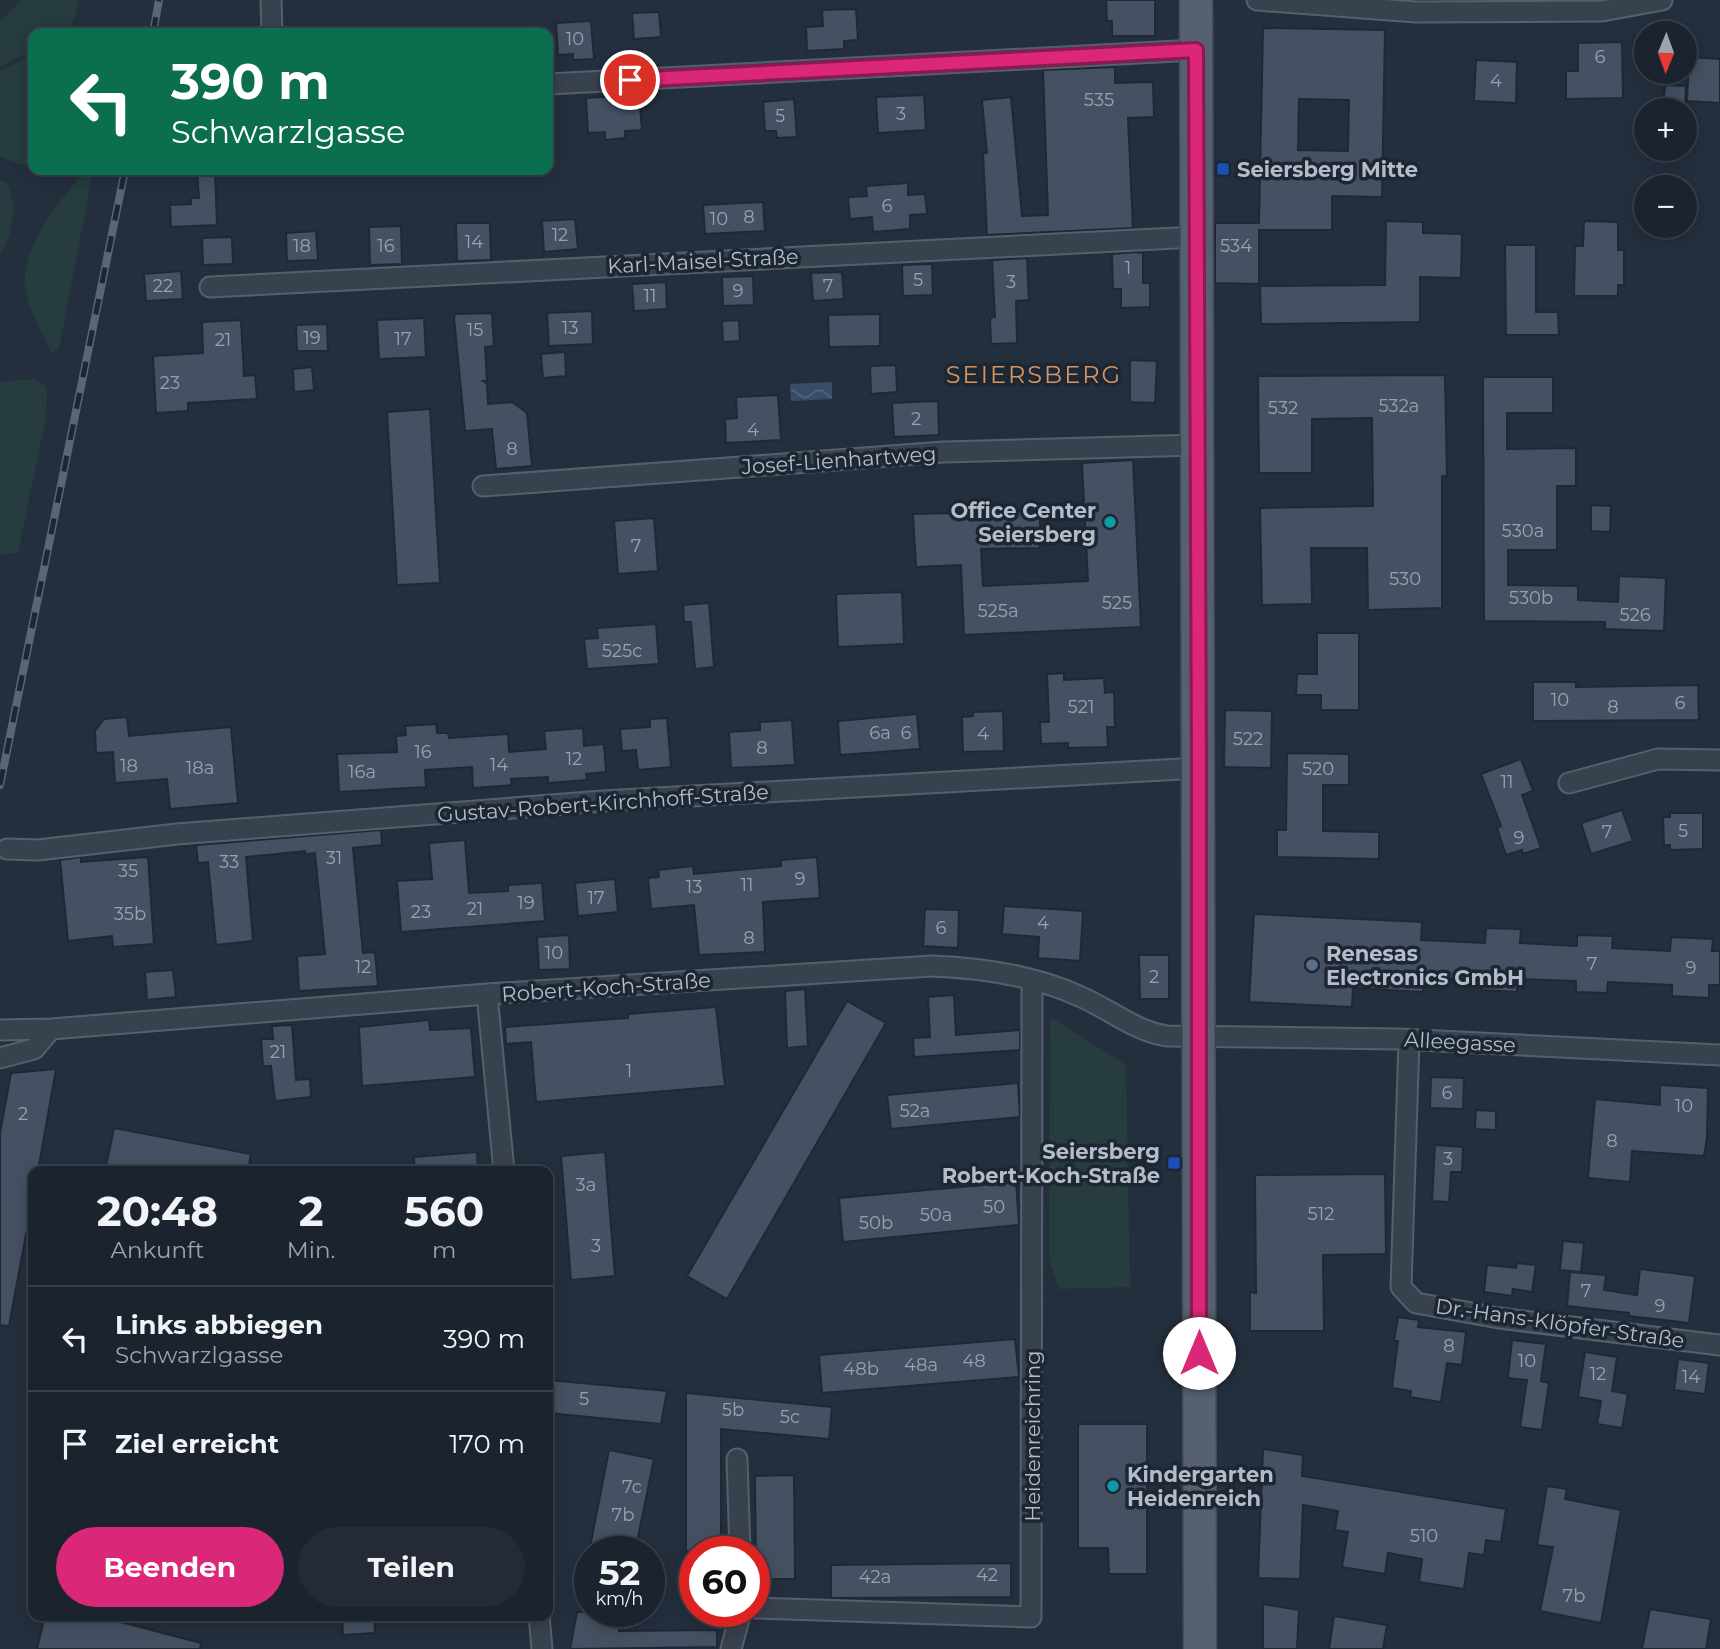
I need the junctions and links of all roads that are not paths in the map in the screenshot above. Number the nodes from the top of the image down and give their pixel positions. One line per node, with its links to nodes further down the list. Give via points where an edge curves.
1 (271, 0): 5 (street)
2 (1196, 0): 6 (main road)
3 (1257, 0): 4 (street, via 1416,12 1602,11)
4 (1662, 0)
5 (272, 28)
6 (1196, 50): 7 (street); 8 (main road)
7 (553, 84)
8 (1196, 237): 9 (street, Karl-Maisel-Straße); 10 (main road)
9 (210, 286)
10 (1196, 445): 11 (street, Josef-Lienhartweg, via 944,453); 13 (main road)
11 (483, 486)
12 (1720, 760): 14 (street, via 1658,759)
13 (1199, 768): 15 (street, Gustav-Robert-Kirchhoff-Straße, via 603,801); 20 (main road)
14 (1569, 783)
15 (7, 849)
16 (1032, 980): 17 (street, Robert-Koch-Straße, via 974,968 932,966); 20 (street, Robert-Koch-Straße, via 1081,997 1145,1032); 28 (street, Heidenreichring, via 1031,1617)
17 (487, 994): 18 (street, Robert-Koch-Straße); 24 (street)
18 (51, 1029): 19 (street, Robert-Koch-Straße); 23 (street, via 34,1049)
19 (0, 1030)
20 (1199, 1037): 21 (street, Alleegasse); 33 (main road)
21 (1409, 1041): 22 (street, Alleegasse); 25 (street, Dr.-Hans-Klöpfer-Straße, via 1401,1287 1416,1303)
22 (1720, 1055)
23 (0, 1058)
24 (504, 1166)
25 (1720, 1345)
26 (737, 1459): 27 (street)
27 (739, 1536)
28 (770, 1609)
29 (540, 1621): 31 (street)
30 (737, 1627): 32 (street)
31 (542, 1649)
32 (731, 1649)
33 (1200, 1649)

